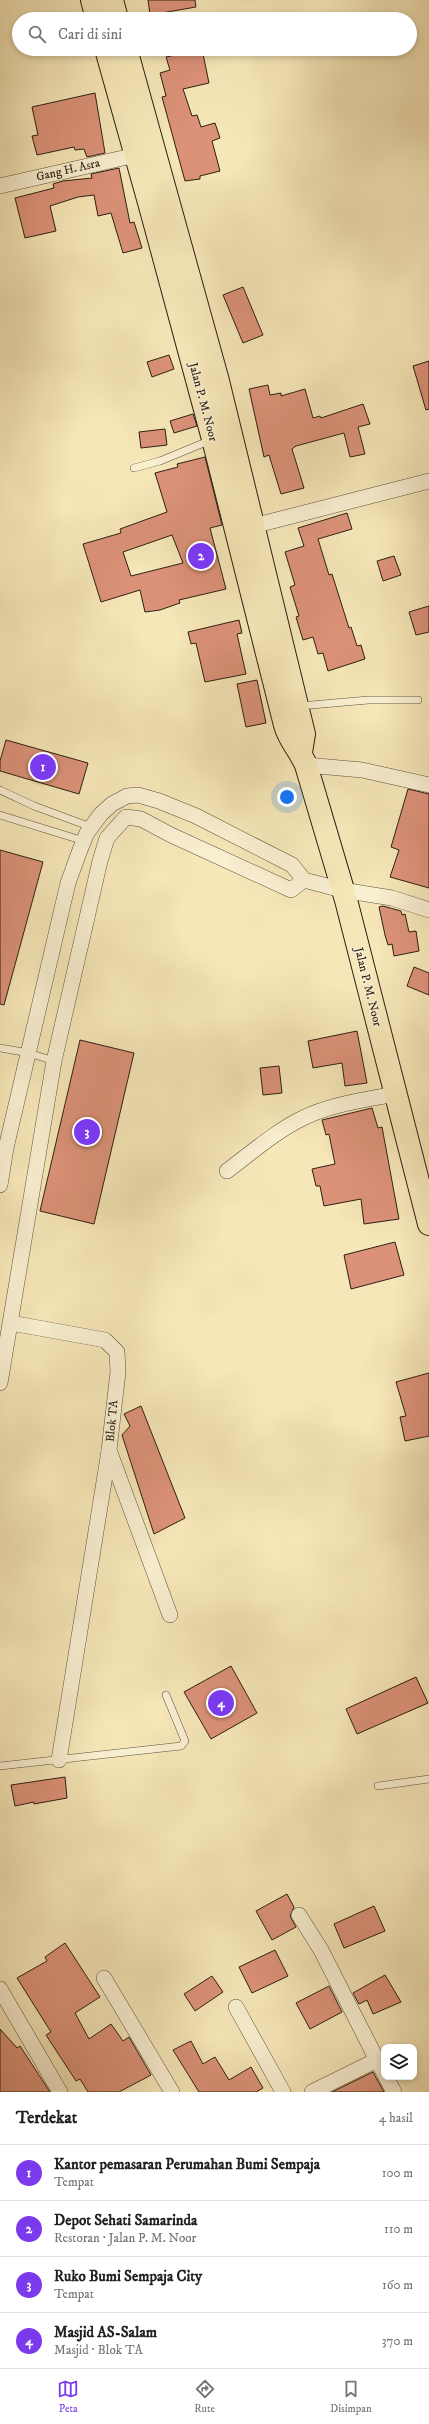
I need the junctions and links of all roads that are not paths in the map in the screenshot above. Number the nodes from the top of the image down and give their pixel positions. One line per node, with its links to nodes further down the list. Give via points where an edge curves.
1 (92, 0): 3 (highway)
2 (112, 0): 4 (highway)
3 (95, 12)
4 (115, 12)
5 (108, 56): 7 (highway, Jalan P. M. Noor)
6 (128, 56): 12 (highway, Jalan P. M. Noor, via 218,381)
7 (136, 155): 8 (street, Gang H. Asra); 9 (highway, Jalan P. M. Noor)
8 (0, 186)
9 (213, 439): 10 (lane, via 160,461); 12 (highway, Jalan P. M. Noor)
10 (134, 468)
11 (429, 481): 13 (street)
12 (234, 488): 13 (highway, Jalan P. M. Noor); 16 (highway, Jalan P. M. Noor, via 285,725 288,735)
13 (253, 526): 15 (highway, Jalan P. M. Noor)
14 (418, 700): 15 (lane, via 368,700)
15 (297, 707): 16 (highway, Jalan P. M. Noor, via 304,734)
16 (303, 759): 17 (street); 25 (highway, Jalan P. M. Noor)
17 (429, 785)
18 (0, 790): 22 (lane)
19 (112, 804): 21 (street); 22 (street); 24 (street, via 127,796 138,795 160,801 196,816 292,865)
20 (0, 815): 23 (lane)
21 (126, 817): 24 (street, via 141,819 291,890); 29 (street, via 107,838 100,860)
22 (92, 828): 23 (street)
23 (84, 841): 28 (street, via 68,883)
24 (304, 880): 25 (street)
25 (342, 890): 26 (street, via 392,898); 30 (highway, Jalan P. M. Noor)
26 (429, 910)
27 (0, 1048): 28 (lane)
28 (29, 1053): 29 (lane); 32 (street)
29 (54, 1061): 34 (street)
30 (395, 1094): 31 (street, via 347,1104 304,1117); 33 (highway, Jalan P. M. Noor)
31 (227, 1171)
32 (0, 1185)
33 (429, 1224)
34 (11, 1323): 35 (street); 36 (street, Blok TA, via 105,1340 117,1352 118,1372)
35 (0, 1384)
36 (109, 1450): 37 (street, Blok TA); 39 (street)
37 (170, 1615)
38 (166, 1695): 39 (lane, via 185,1741 181,1746)
39 (59, 1760): 40 (lane)
40 (0, 1766)
41 (429, 1779): 42 (lane)
42 (378, 1786)
43 (299, 1915): 47 (street, via 321,1950)
44 (104, 1978): 51 (street)
45 (0, 1989): 50 (street)
46 (236, 2007): 52 (street)
47 (377, 2060): 48 (street); 53 (street)
48 (381, 2067)
49 (388, 2080): 54 (street)
50 (60, 2092)
51 (172, 2092)
52 (283, 2092)
53 (312, 2092)
54 (394, 2092)

